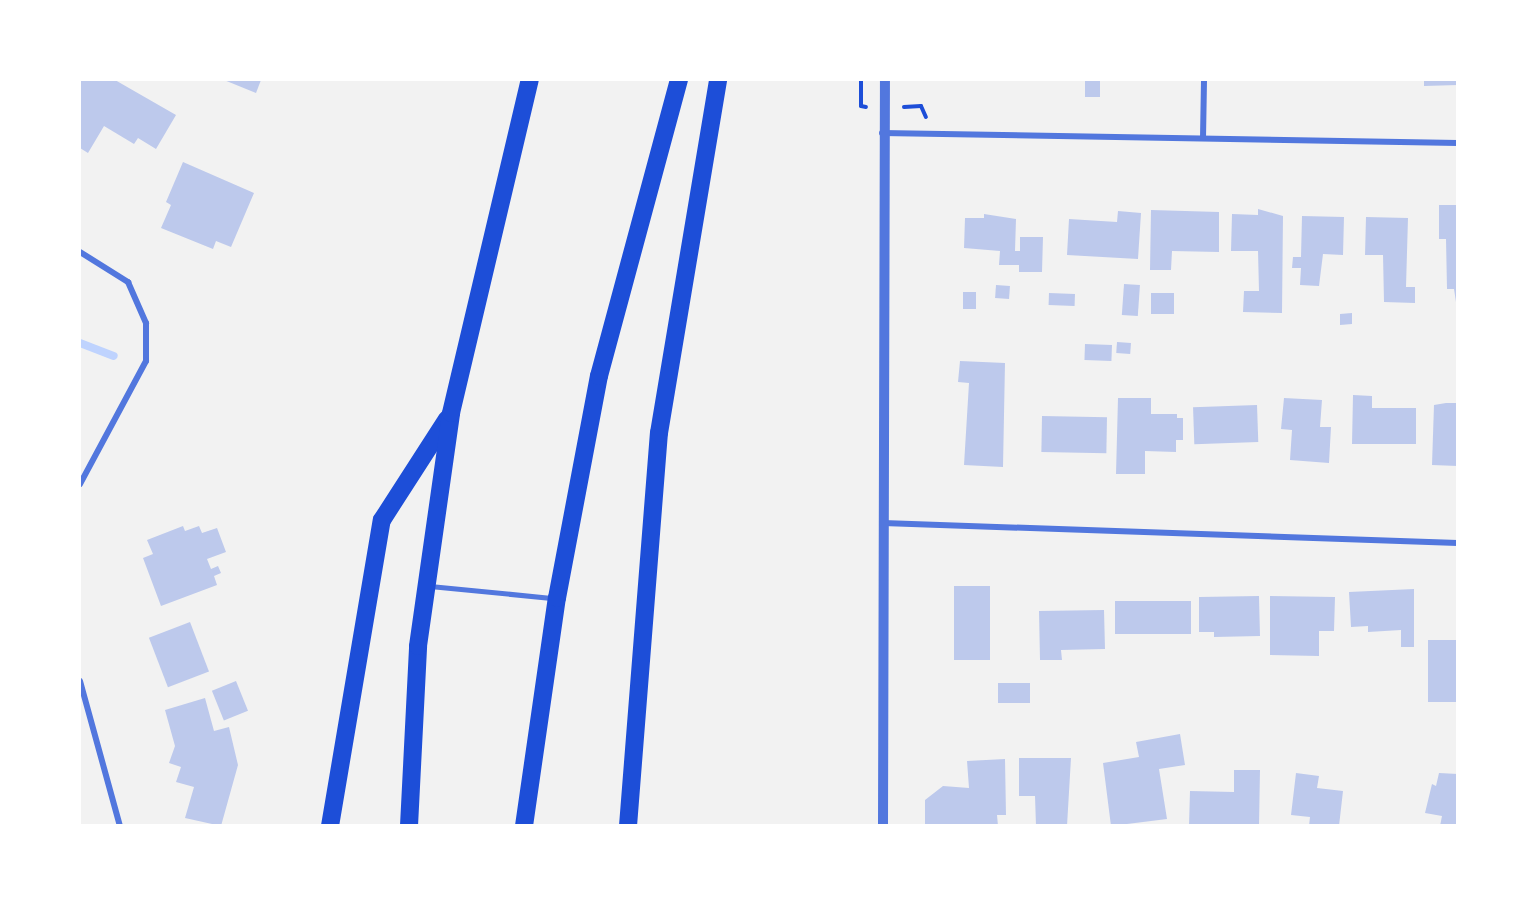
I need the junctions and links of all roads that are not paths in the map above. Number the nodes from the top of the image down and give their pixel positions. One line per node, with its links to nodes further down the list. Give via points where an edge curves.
1 (530, 80): 10 (highway)
2 (679, 80): 15 (highway, via 599,376)
3 (718, 80): 21 (highway, via 659,433)
4 (885, 80): 6 (street)
5 (1204, 80): 7 (street)
6 (882, 133): 7 (street); 12 (street)
7 (1203, 138): 8 (street)
8 (1458, 143)
9 (80, 252): 11 (street, via 128,282 146,323 146,362)
10 (451, 413): 14 (highway); 18 (highway, via 382,520)
11 (80, 484)
12 (883, 523): 13 (street); 22 (street)
13 (1458, 543)
14 (425, 585): 15 (lane); 19 (highway)
15 (557, 598): 20 (highway)
16 (80, 681): 17 (street)
17 (120, 825)
18 (330, 825)
19 (409, 825)
20 (524, 825)
21 (627, 825)
22 (884, 825)

